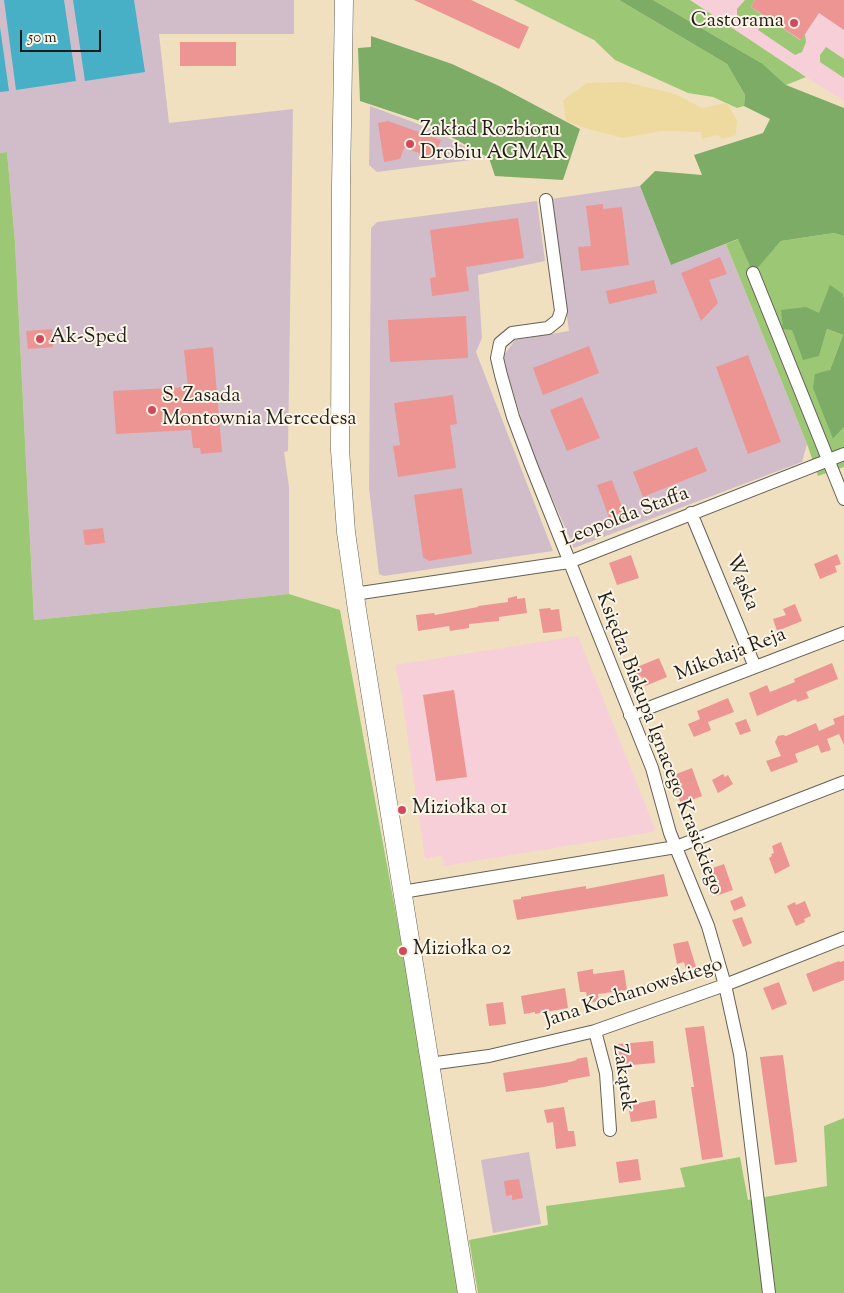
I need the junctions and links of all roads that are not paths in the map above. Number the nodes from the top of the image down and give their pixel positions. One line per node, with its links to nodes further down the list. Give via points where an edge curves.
1 (344, 0): 9 (street, via 340,450)
2 (546, 200): 8 (street, Księdza Biskupa Ignacego Krasickiego, via 561,311 558,320 548,328 512,333 500,343 497,358 513,416)
3 (753, 273): 5 (street)
4 (844, 454): 5 (street, Leopolda Staffa)
5 (828, 460): 6 (street); 7 (street, Leopolda Staffa)
6 (844, 499)
7 (692, 513): 8 (street, Leopolda Staffa); 11 (street, Wąska)
8 (569, 562): 9 (street, Leopolda Staffa); 12 (street, Księdza Biskupa Ignacego Krasickiego)
9 (354, 594): 15 (street)
10 (844, 633): 11 (street, Mikołaja Reja)
11 (755, 667): 12 (street, Mikołaja Reja)
12 (630, 714): 14 (street, Księdza Biskupa Ignacego Krasickiego, via 652,768)
13 (844, 782): 14 (street)
14 (676, 847): 15 (street); 17 (street, Księdza Biskupa Ignacego Krasickiego, via 708,926)
15 (402, 892): 19 (street)
16 (844, 938): 17 (street, Jana Kochanowskiego)
17 (725, 985): 18 (street, Jana Kochanowskiego); 22 (street, Księdza Biskupa Ignacego Krasickiego, via 740,1054)
18 (595, 1031): 19 (street, Jana Kochanowskiego, via 489,1056); 20 (street, Zakątek, via 606,1073)
19 (430, 1064): 21 (street)
20 (610, 1130)
21 (467, 1293)
22 (768, 1293)

